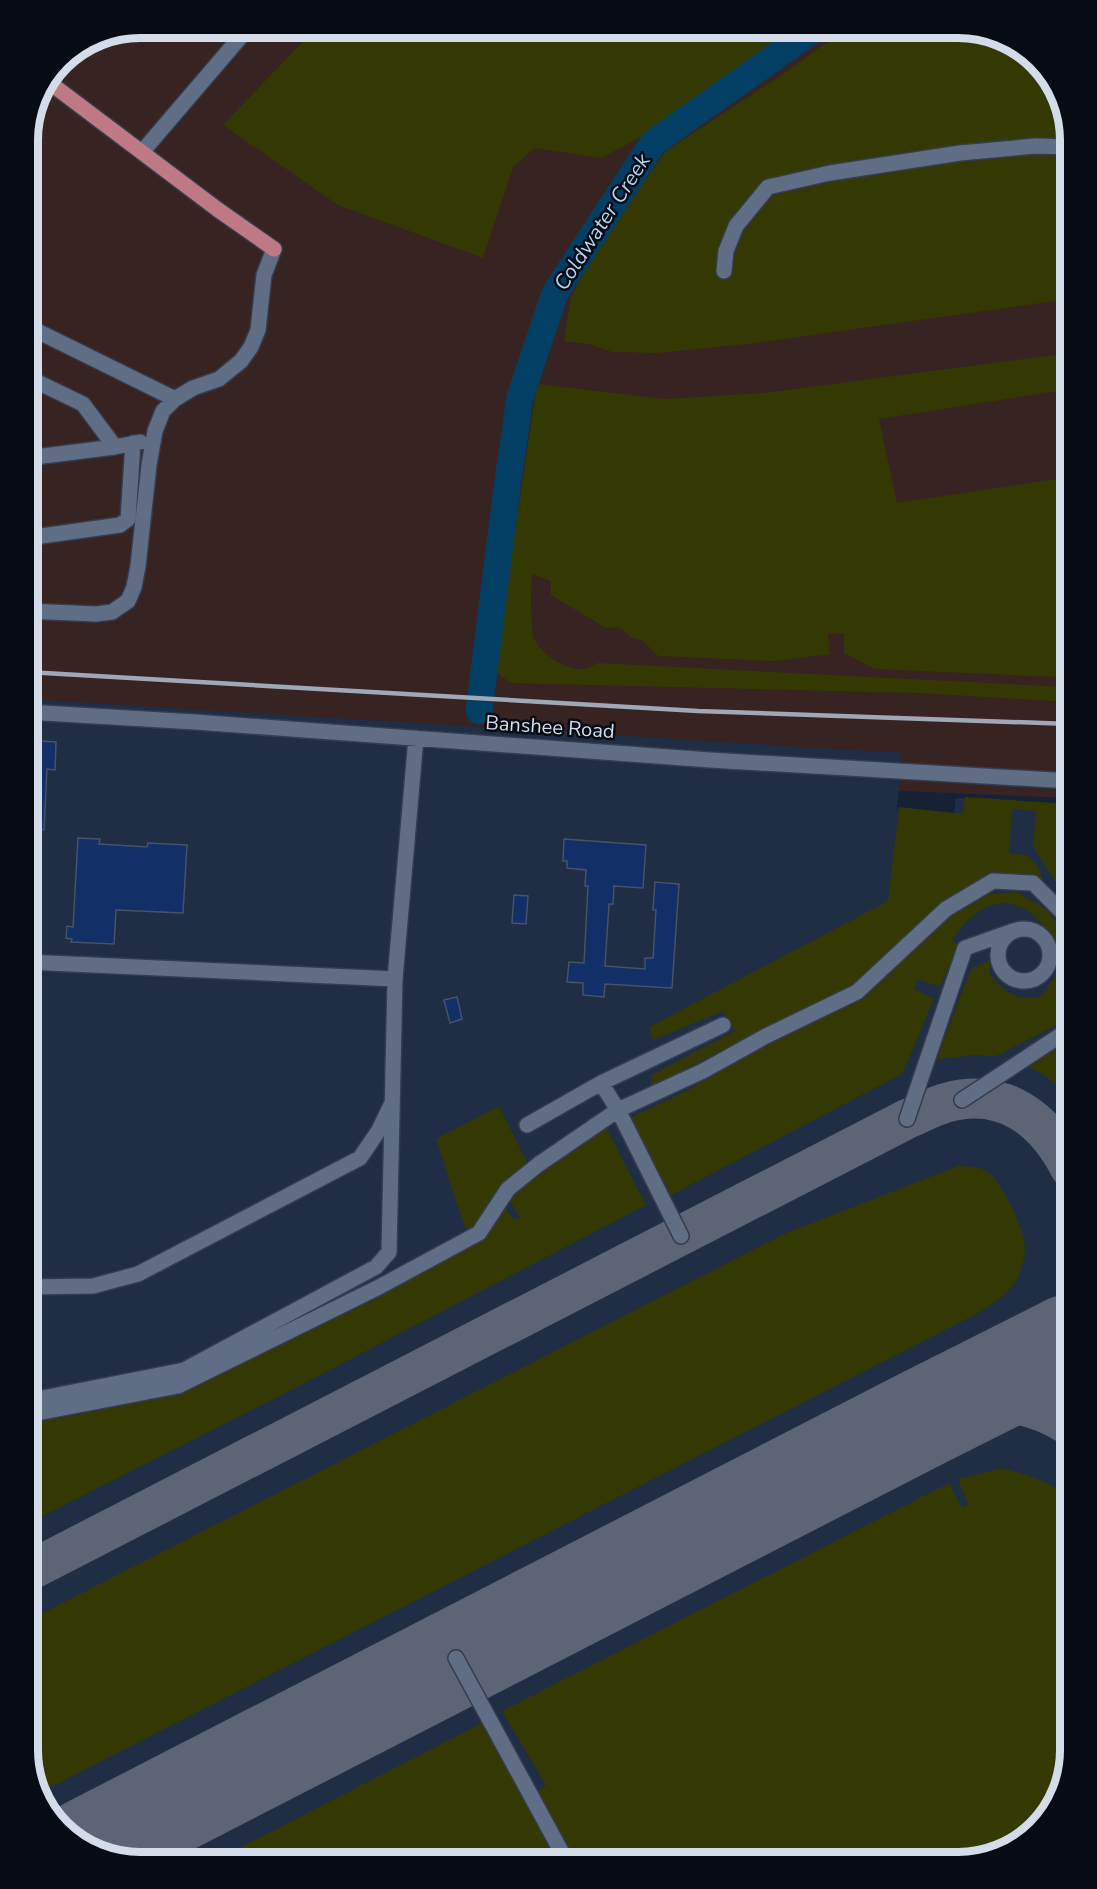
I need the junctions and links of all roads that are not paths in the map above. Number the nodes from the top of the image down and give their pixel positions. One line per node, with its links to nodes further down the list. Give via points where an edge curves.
1 (240, 38): 4 (street)
2 (53, 86): 4 (main road)
3 (1060, 147): 6 (street, via 960,153 768,187 736,226 726,251)
4 (142, 152): 5 (main road)
5 (274, 249): 9 (street, via 264,275 258,330 251,347 219,379)
6 (724, 271)
7 (38, 331): 9 (street)
8 (38, 382): 12 (street, via 83,404)
9 (175, 399): 10 (street, via 163,411)
10 (153, 439): 11 (street); 15 (street, via 138,566 128,602 112,612 96,614)
11 (133, 443): 12 (street); 14 (street, via 128,519 120,525)
12 (116, 447): 13 (street)
13 (38, 457)
14 (38, 536)
15 (38, 611)
16 (38, 713): 17 (street, Banshee Road)
17 (416, 738): 18 (street, Banshee Road); 22 (street)
18 (1060, 780)
19 (1060, 910): 28 (street, via 1033,883 993,880 946,909 857,992)
20 (1013, 931): 29 (street, via 965,948)
21 (38, 963): 22 (street)
22 (395, 979): 26 (street)
23 (723, 1025): 25 (street)
24 (1060, 1036): 27 (street)
25 (601, 1083): 28 (street); 30 (street)
26 (394, 1100): 32 (street, via 360,1158 138,1274 93,1286); 33 (street, via 389,1252 376,1267 184,1370)
27 (962, 1100)
28 (618, 1110): 31 (street); 34 (street, via 508,1189 479,1233 379,1287 178,1386)
29 (907, 1119)
30 (526, 1125)
31 (681, 1236)
32 (38, 1287)
33 (38, 1399)
34 (38, 1413)
35 (456, 1658): 36 (street)
36 (561, 1852)

